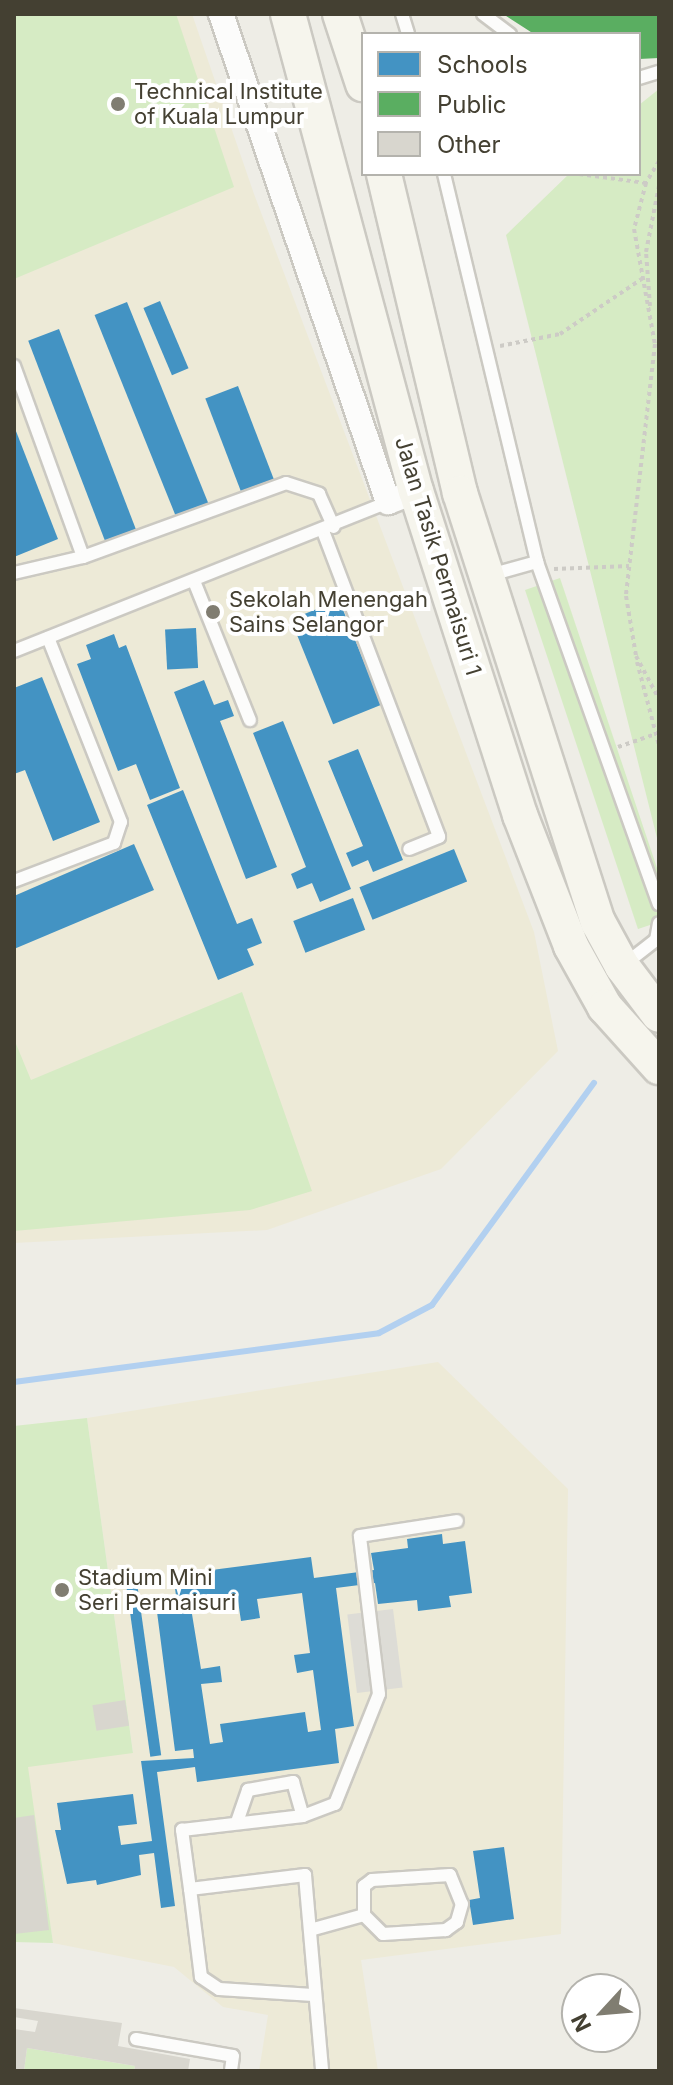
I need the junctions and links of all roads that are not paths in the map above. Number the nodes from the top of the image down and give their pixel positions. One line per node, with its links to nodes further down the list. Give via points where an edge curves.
1 (221, 14): 10 (street)
2 (288, 14): 10 (main road, Jalan Tasik Permaisuri 1)
3 (340, 14): 6 (main road)
4 (483, 14): 5 (lane)
5 (507, 32)
6 (361, 75)
7 (384, 176): 15 (main road, Jalan Tasik Permaisuri 1, via 460,493)
8 (444, 176): 13 (lane)
9 (14, 366): 12 (lane)
10 (402, 496): 11 (lane); 21 (main road, Jalan Tasik Permaisuri 1)
11 (329, 529): 12 (lane, via 319,494 286,483); 16 (lane); 22 (lane, via 439,837)
12 (83, 557): 14 (lane)
13 (537, 562): 15 (lane); 24 (lane)
14 (14, 573)
15 (487, 576): 20 (main road, Jalan Tasik Permaisuri 1)
16 (194, 581): 17 (lane); 19 (lane)
17 (48, 638): 18 (lane); 23 (lane, via 121,822 114,843)
18 (14, 651)
19 (250, 720)
20 (547, 763): 21 (main road); 26 (main road, Jalan Tasik Permaisuri 1, via 598,922)
21 (507, 776): 28 (main road, Jalan Tasik Permaisuri 1, via 571,946 605,1007)
22 (409, 849)
23 (14, 881)
24 (659, 904)
25 (659, 923): 26 (lane, via 656,940)
26 (622, 966): 27 (main road, Jalan Tasik Permaisuri 1)
27 (659, 1015)
28 (659, 1067)
29 (457, 1521): 30 (lane, via 360,1536 379,1694 335,1804)
30 (303, 1816): 31 (lane); 31 (lane, via 293,1782 248,1790)
31 (237, 1822): 32 (lane, via 182,1830)
32 (190, 1889): 34 (lane, via 305,1875); 35 (lane, via 201,1977 219,1989)
33 (364, 1915): 33 (lane, via 364,1886 372,1880 450,1875 459,1889 457,1922 446,1930 383,1934); 34 (lane)
34 (310, 1930): 35 (lane)
35 (313, 1995): 38 (lane)
36 (136, 2039): 37 (lane, via 233,2056)
37 (231, 2071)
38 (322, 2071)

